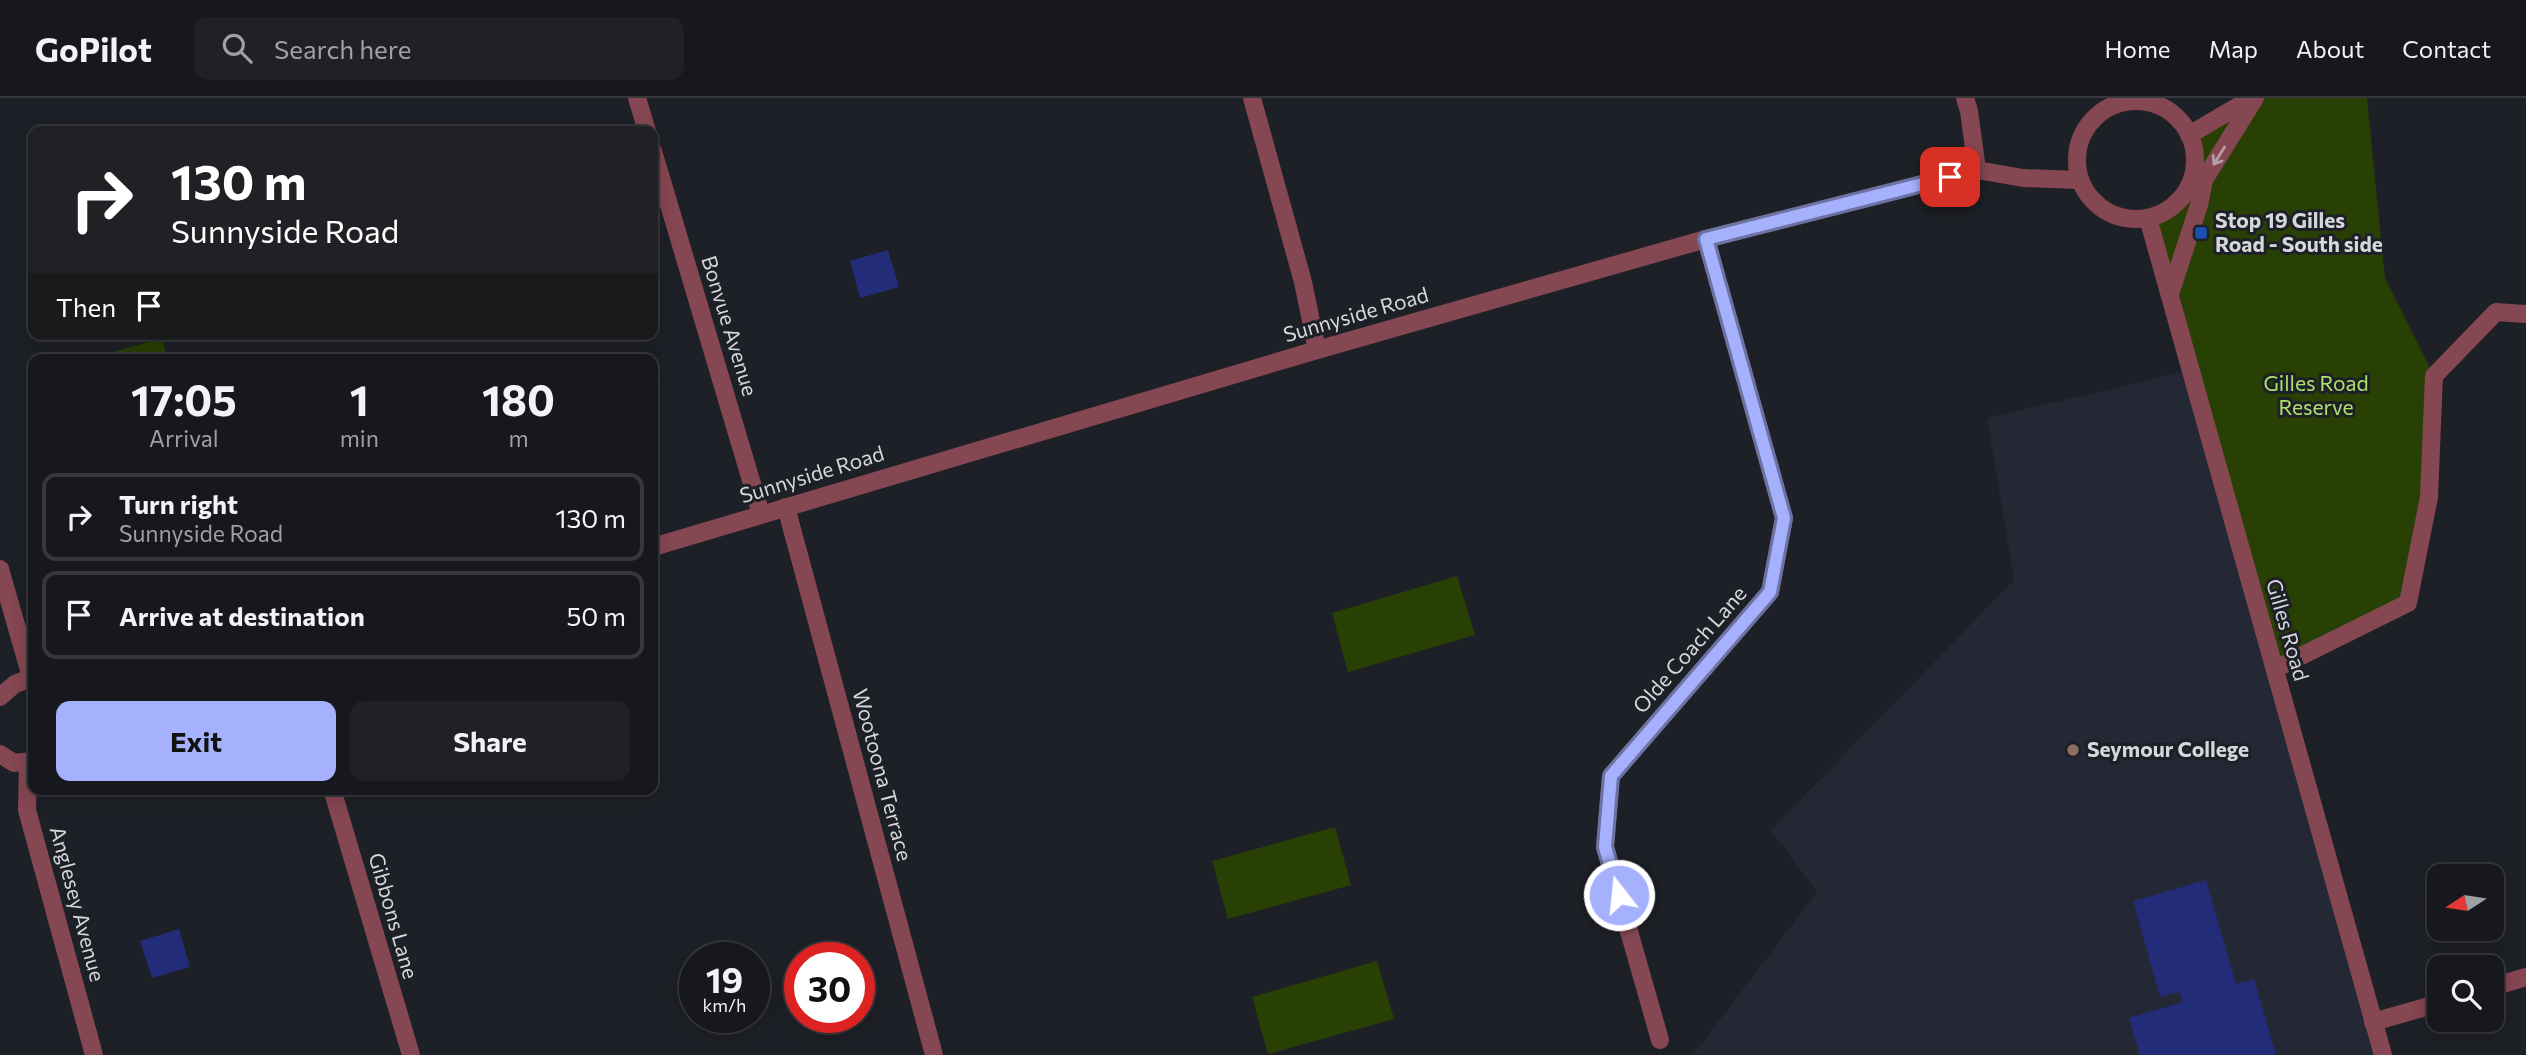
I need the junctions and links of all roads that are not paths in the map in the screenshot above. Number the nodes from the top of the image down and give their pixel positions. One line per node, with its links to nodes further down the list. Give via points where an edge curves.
1 (637, 98): 5 (street)
2 (1252, 98): 14 (street)
3 (1965, 98): 8 (street)
4 (2253, 98): 6 (street); 12 (street, one-way to 12, via 2204,180)
5 (645, 126)
6 (2189, 135): 9 (street, via 2165,109 2136,101 2116,104 2091,122 2081,139); 10 (street, via 2194,155 2189,185 2169,209)
7 (658, 168): 16 (street, Bonvue Avenue)
8 (1977, 170): 9 (street, Sunnyside Road, via 2023,178); 11 (street, Sunnyside Road)
9 (2080, 180): 10 (street, via 2094,200 2114,215)
10 (2148, 218): 12 (street, Gilles Road)
11 (1706, 239): 14 (street, Sunnyside Road); 31 (street, Olde Coach Lane, via 1784,518 1770,592 1611,776 1605,847)
12 (2170, 294): 20 (street, Gilles Road)
13 (2526, 314): 20 (street, via 2496,312 2434,376 2429,497 2408,603)
14 (1317, 350): 15 (street, Sunnyside Road)
15 (786, 507): 16 (street, Sunnyside Road); 34 (street, Wootoona Terrace)
16 (761, 514): 17 (street, Sunnyside Road)
17 (658, 545)
18 (0, 569): 19 (street)
19 (28, 664)
20 (2275, 669): 30 (street, Gilles Road)
21 (28, 679): 22 (street)
22 (0, 697)
23 (0, 754): 24 (street, via 14,763)
24 (28, 762)
25 (28, 795): 32 (street, Anglesey Avenue, via 27,810)
26 (334, 795): 33 (street, Gibbons Lane)
27 (2526, 977): 28 (street)
28 (2504, 983)
29 (2427, 1006): 30 (street)
30 (2373, 1021): 35 (street, Gilles Road)
31 (1660, 1040)
32 (94, 1055)
33 (411, 1055)
34 (934, 1055)
35 (2383, 1055)

